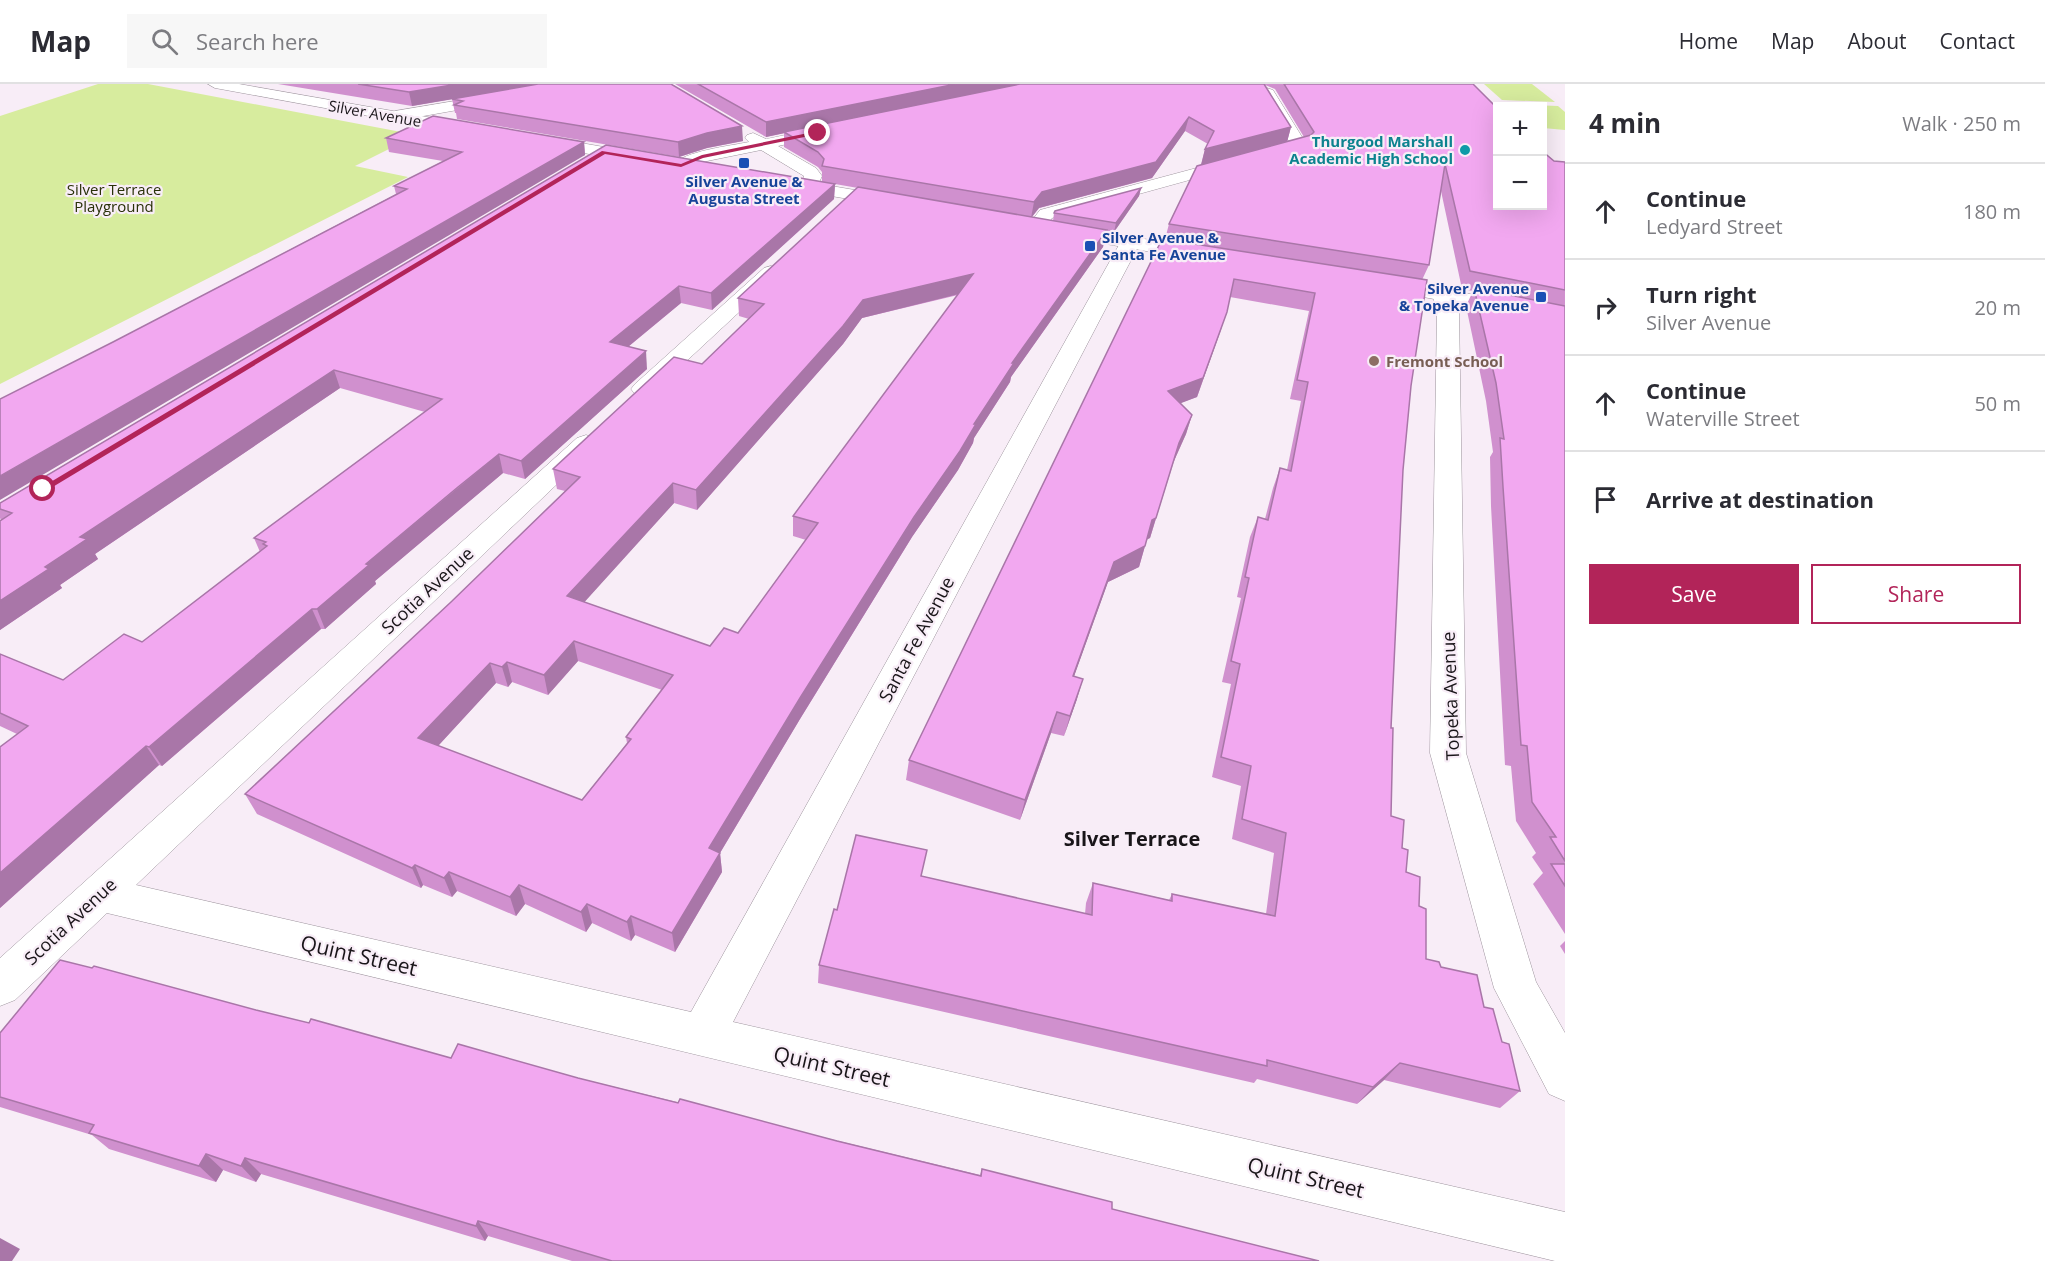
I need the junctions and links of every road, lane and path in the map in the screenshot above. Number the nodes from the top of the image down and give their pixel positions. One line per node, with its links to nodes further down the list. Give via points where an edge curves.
1 (214, 84): 4 (street, Silver Avenue)
2 (582, 84): 4 (street)
3 (1241, 84): 18 (street, via 1268,93 1299,145 1046,214)
4 (395, 116): 7 (street, Silver Avenue)
5 (840, 128): 9 (street)
6 (740, 130): 9 (street)
7 (489, 132)
8 (524, 138): 10 (street)
9 (763, 144): 11 (street); 15 (street, via 810,172 813,176)
10 (604, 152): 11 (street); 12 (street)
11 (667, 163): 13 (street)
12 (579, 167)
13 (721, 172)
14 (776, 181): 15 (street)
15 (809, 187): 16 (street, via 843,205)
16 (911, 205)
17 (1013, 223): 18 (street)
18 (1036, 227): 19 (street)
19 (1130, 243): 21 (street); 27 (street, Santa Fe Avenue)
20 (788, 255): 25 (street, Scotia Avenue)
21 (1223, 258)
22 (1361, 280): 23 (street)
23 (1442, 294): 24 (street); 28 (street, Topeka Avenue, via 1448,311 1448,753 1516,988)
24 (1565, 317)
25 (100, 894): 26 (street, Scotia Avenue); 27 (street, Quint Street)
26 (0, 986)
27 (702, 1035): 29 (street, Quint Street)
28 (1565, 1078)
29 (1565, 1238)

